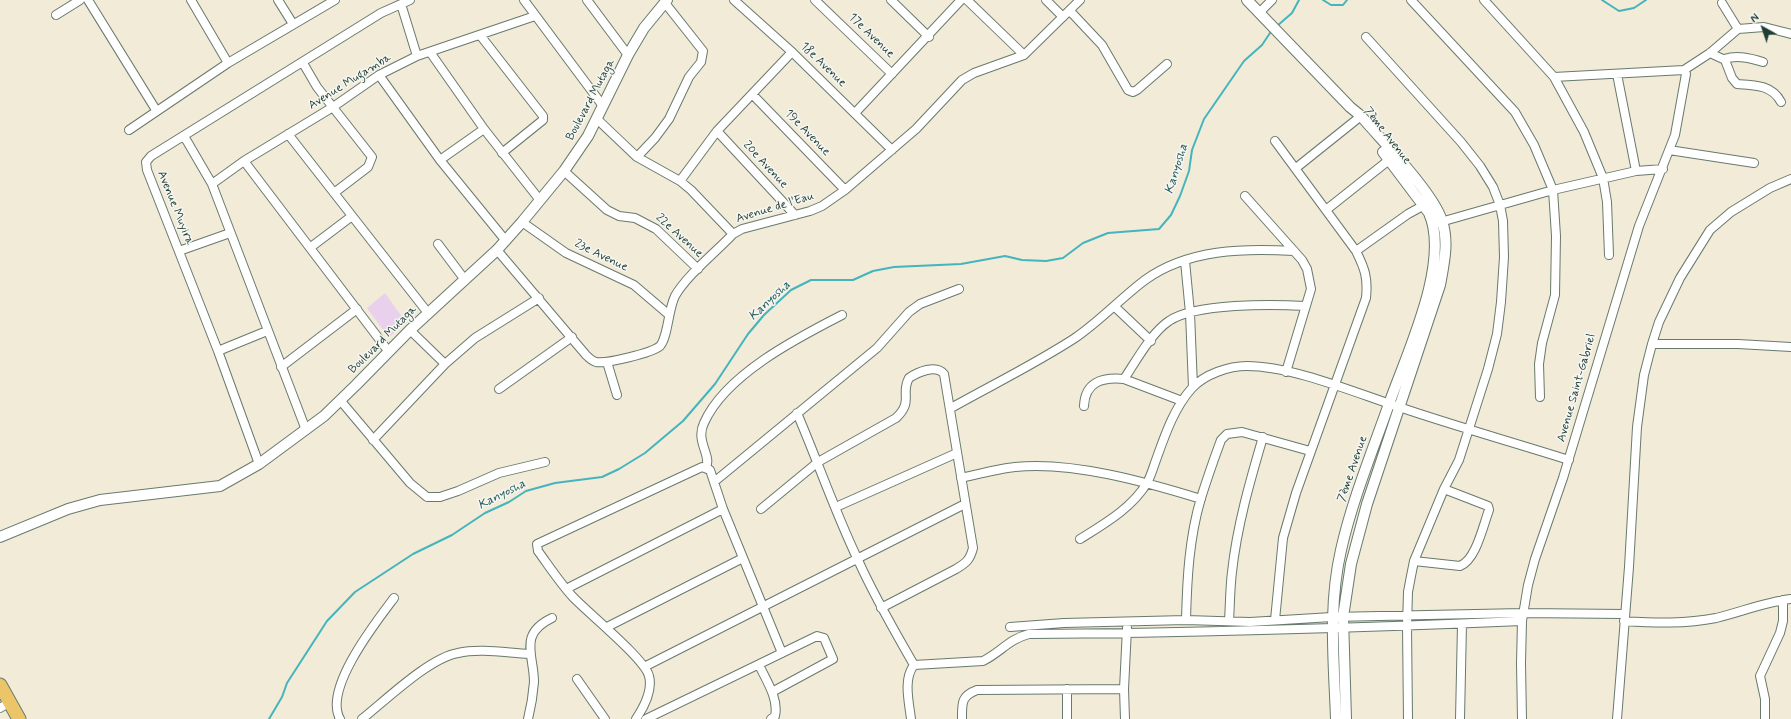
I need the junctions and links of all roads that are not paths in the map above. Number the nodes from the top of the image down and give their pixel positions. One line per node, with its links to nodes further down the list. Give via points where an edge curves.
1 (80, 0): 25 (street)
2 (88, 0): 54 (street)
3 (191, 0): 42 (street)
4 (278, 0): 28 (street)
5 (335, 0): 28 (street)
6 (410, 0): 22 (street, Avenue Muyira)
7 (524, 0): 26 (street)
8 (587, 0): 37 (street)
9 (734, 0): 35 (street, 18e Avenue)
10 (815, 0): 46 (street, 17e Avenue)
11 (891, 0): 33 (street)
12 (961, 0): 33 (street)
13 (967, 0): 38 (street)
14 (1046, 0): 27 (street)
15 (1080, 0): 23 (street, Avenue de l'Eau)
16 (1247, 0): 24 (street, 7ème Avenue)
17 (1272, 0): 24 (street)
18 (1411, 0): 81 (street, via 1515,112 1537,151)
19 (1484, 0): 49 (street)
20 (666, 1): 37 (street, Boulevard Mutaga, via 644,28); 67 (street, via 703,51 703,56 689,77 669,119)
21 (1722, 3): 29 (street)
22 (401, 4): 39 (street); 43 (street, Avenue Muyira, via 381,13)
23 (1070, 11): 27 (street, Avenue de l'Eau); 44 (street, via 1102,45 1128,90 1137,90)
24 (1259, 13): 56 (street, 7ème Avenue)
25 (56, 15)
26 (535, 16): 31 (street, Avenue Mugamba); 52 (street)
27 (1063, 17): 38 (street, Avenue de l'Eau)
28 (293, 24): 42 (street)
29 (1738, 29): 30 (street, via 1764,27); 36 (street)
30 (1791, 34)
31 (480, 35): 34 (street, Avenue Mugamba); 66 (street, via 543,116 541,123)
32 (1366, 36): 86 (street, via 1462,142 1493,187)
33 (929, 37): 46 (street)
34 (430, 52): 39 (street, Avenue Mugamba); 58 (street)
35 (792, 52): 50 (street); 55 (street, 18e Avenue)
36 (1710, 53): 40 (street); 45 (street)
37 (628, 55): 52 (street, Boulevard Mutaga)
38 (1024, 55): 64 (street, Avenue de l'Eau, via 974,73 962,80 935,111)
39 (417, 56): 48 (street, Avenue Mugamba)
40 (1724, 59): 41 (street, via 1743,57); 51 (street, via 1734,82 1769,88 1777,94)
41 (1763, 62)
42 (228, 63): 54 (street)
43 (303, 63): 53 (street); 62 (street, Avenue Muyira)
44 (1167, 64)
45 (1684, 70): 47 (street); 65 (street, Avenue Saint-Gabriel, via 1686,74 1682,99 1675,135)
46 (892, 74): 55 (street)
47 (1617, 74): 49 (street); 75 (street)
48 (379, 75): 53 (street, Avenue Mugamba); 68 (street)
49 (1554, 77): 76 (street, via 1584,132)
50 (752, 94): 60 (street); 80 (street, 19e Avenue)
51 (1781, 102)
52 (603, 106): 57 (street, Boulevard Mutaga)
53 (333, 107): 61 (street, Avenue Mugamba); 82 (street, via 372,157 368,167)
54 (156, 110): 59 (street)
55 (855, 113): 64 (street, 18e Avenue)
56 (1359, 118): 69 (street, 7ème Avenue); 72 (street); 85 (street, 7ème Avenue)
57 (597, 119): 67 (street); 74 (street, Boulevard Mutaga)
58 (484, 129): 66 (street); 68 (street)
59 (129, 130)
60 (717, 131): 78 (street); 88 (street, 20e Avenue)
61 (288, 134): 70 (street, Avenue Mugamba); 82 (street)
62 (184, 136): 79 (street); 98 (street, Avenue Muyira, via 151,156 146,162)
63 (1274, 140): 72 (street)
64 (892, 150): 80 (street, Avenue de l'Eau)
65 (1669, 150): 71 (street); 73 (street, Avenue Saint-Gabriel)
66 (502, 153): 84 (street)
67 (636, 157): 78 (street)
68 (440, 160): 94 (street)
69 (1389, 160): 85 (street, 7ème Avenue); 87 (street)
70 (244, 161): 79 (street, Avenue Mugamba); 96 (street)
71 (1754, 163)
72 (1296, 168): 87 (street)
73 (1663, 169): 75 (street); 144 (street, Avenue Saint-Gabriel, via 1624,272)
74 (564, 171): 84 (street, Boulevard Mutaga); 103 (street, 22e Avenue, via 607,210 619,216 641,220 656,229)
75 (1636, 171): 76 (street)
76 (1603, 178): 81 (street); 101 (street, via 1607,202)
77 (1791, 179): 118 (street, via 1770,188 1731,212 1710,230 1680,278 1659,322)
78 (680, 182): 93 (street)
79 (212, 184): 92 (street)
80 (844, 190): 88 (street, Avenue de l'Eau, via 822,206)
81 (1553, 190): 86 (street); 131 (street, via 1556,236 1555,288 1539,364)
82 (334, 193): 89 (street)
83 (1245, 196): 99 (street)
84 (539, 199): 90 (street, Boulevard Mutaga)
85 (1428, 203): 91 (street, 7ème Avenue); 100 (street)
86 (1500, 205): 91 (street); 139 (street, via 1504,257 1497,334)
87 (1326, 210): 100 (street)
88 (795, 215): 93 (street, Avenue de l'Eau, via 752,226)
89 (352, 216): 96 (street); 110 (street)
90 (522, 222): 94 (street, Boulevard Mutaga); 112 (street, 23e Avenue, via 566,253 634,285)
91 (1438, 222): 135 (street, 7ème Avenue, via 1446,239 1440,284)
92 (230, 233): 98 (street); 115 (street)
93 (733, 234): 103 (street, Avenue de l'Eau)
94 (506, 241): 97 (street, Boulevard Mutaga)
95 (438, 244): 104 (street)
96 (311, 247): 109 (street)
97 (497, 250): 104 (street, Boulevard Mutaga); 106 (street, Avenue de l'Eau)
98 (179, 251): 120 (street, Avenue Muyira)
99 (1294, 251): 102 (street, via 1232,251 1206,254); 108 (street, via 1307,269 1311,280 1311,289)
100 (1356, 251): 127 (street, via 1364,267 1367,282 1366,298)
101 (1609, 254)
102 (1185, 261): 107 (street, via 1164,269 1146,280); 111 (street)
103 (698, 269): 112 (street, Avenue de l'Eau, via 684,283)
104 (465, 280): 110 (street, Boulevard Mutaga)
105 (959, 290): 137 (street, via 920,304 909,312 877,348)
106 (539, 298): 116 (street, Avenue de l'Eau); 123 (street, via 476,338)
107 (1114, 306): 117 (street); 136 (street, via 1076,337)
108 (1305, 306): 111 (street, via 1233,306); 125 (street)
109 (357, 309): 121 (street); 124 (street)
110 (428, 312): 114 (street, Boulevard Mutaga)
111 (1190, 313): 117 (street, via 1168,321); 128 (street)
112 (668, 314): 122 (street, Avenue de l'Eau, via 660,345 651,352)
113 (842, 315): 148 (street, via 792,341 746,373 710,412 703,425 701,439 708,460)
114 (410, 330): 121 (street, Boulevard Mutaga); 123 (street)
115 (267, 331): 120 (street); 124 (street)
116 (572, 337): 122 (street, Avenue de l'Eau, via 594,362); 129 (street)
117 (1151, 341): 126 (street)
118 (1652, 344): 119 (street); 170 (street, via 1644,375 1637,427)
119 (1791, 347)
120 (218, 350): 147 (street, Avenue Muyira)
121 (389, 352): 132 (street, Boulevard Mutaga)
122 (607, 362): 130 (street)
123 (445, 364): 141 (street)
124 (281, 367): 138 (street)
125 (1286, 372): 127 (street); 128 (street, via 1247,366 1226,369 1208,376)
126 (1124, 379): 133 (street); 134 (street, via 1105,379 1096,383 1085,395)
127 (1333, 385): 135 (street); 142 (street)
128 (1193, 387): 133 (street)
129 (499, 389)
130 (617, 395)
131 (1540, 397)
132 (340, 400): 138 (street, Boulevard Mutaga); 141 (street)
133 (1182, 401): 151 (street, via 1169,425)
134 (1084, 406)
135 (1394, 406): 139 (street); 176 (street, 7ème Avenue)
136 (951, 408): 143 (street); 146 (street, via 941,370 914,375 906,383 907,402 896,418)
137 (797, 413): 146 (street); 150 (street)
138 (306, 430): 147 (street, Boulevard Mutaga)
139 (1469, 430): 144 (street); 152 (street, via 1459,460)
140 (1263, 437): 142 (street); 153 (street, via 1242,432 1227,434 1221,440); 174 (street, via 1237,540)
141 (374, 440): 145 (street, via 410,483 427,497 440,497 499,473)
142 (1310, 451): 173 (street, via 1283,538)
143 (957, 453): 149 (street); 155 (street)
144 (1569, 460): 169 (street, Avenue Saint-Gabriel, via 1535,559)
145 (545, 462)
146 (818, 462): 155 (street); 157 (street)
147 (259, 464): 158 (street, Boulevard Mutaga, via 220,486 100,500 43,518)
148 (706, 467): 150 (street, via 710,470); 163 (street, via 702,466 537,544 538,551)
149 (961, 478): 151 (street, via 1014,467 1042,466); 154 (street)
150 (714, 482): 156 (street)
151 (1147, 483): 153 (street); 159 (street, via 1130,503)
152 (1444, 489): 162 (street); 162 (street, via 1488,506 1489,510 1472,556 1465,565 1460,566)
153 (1200, 499): 172 (street, via 1187,579)
154 (965, 504): 161 (street); 167 (street, via 973,548 967,562)
155 (836, 507): 161 (street)
156 (723, 509): 160 (street); 163 (street)
157 (761, 509)
158 (0, 537)
159 (1080, 539)
160 (743, 558): 166 (street); 179 (street)
161 (857, 559): 166 (street); 167 (street)
162 (1414, 561): 168 (street, via 1408,592)
163 (566, 589): 179 (street)
164 (394, 598): 194 (street, via 350,663 339,689 337,709)
165 (1787, 600): 170 (street, via 1699,621 1657,624); 211 (street, via 1780,634 1760,676 1765,699)
166 (764, 606): 183 (street); 186 (street)
167 (881, 608): 185 (street)
168 (1407, 617): 169 (street); 176 (street); 178 (street)
169 (1523, 617): 170 (street); 177 (street); 209 (street, Avenue Saint-Gabriel)
170 (1624, 617): 210 (street)
171 (552, 618): 182 (street, via 536,628)
172 (1186, 620): 174 (street); 175 (street)
173 (1275, 620): 174 (street); 176 (street)
174 (1229, 621)
175 (1127, 622): 180 (street); 181 (street)
176 (1337, 622): 178 (street); 181 (street, via 1252,632); 205 (street, 7ème Avenue); 206 (street, 7ème Avenue)
177 (1462, 624): 178 (street); 208 (street)
178 (1407, 626): 207 (street)
179 (606, 627): 186 (street)
180 (1010, 627)
181 (1126, 633): 185 (street, via 1029,634 1017,637 983,661); 190 (street)
182 (529, 654): 195 (street, via 460,652 448,655 433,663); 196 (street, via 534,682)
183 (782, 654): 184 (street); 191 (street, via 821,636 833,659)
184 (758, 665): 191 (street); 199 (street)
185 (914, 665): 201 (street, via 909,671 908,680)
186 (644, 667): 198 (street, via 649,676 648,698)
187 (577, 679): 197 (street)
188 (0, 685): 192 (highway)
189 (1067, 689): 190 (street); 202 (street, via 977,690 968,693 964,699); 203 (street)
190 (1124, 689): 204 (street)
191 (772, 692): 200 (street, via 777,709)
192 (5, 705): 193 (highway)
193 (19, 719)
194 (340, 719)
195 (362, 719)
196 (528, 719)
197 (605, 719)
198 (636, 719)
199 (646, 719)
200 (771, 719)
201 (911, 719)
202 (962, 719)
203 (1067, 719)
204 (1125, 719)
205 (1336, 719)
206 (1346, 719)
207 (1408, 719)
208 (1460, 719)
209 (1522, 719)
210 (1617, 719)
211 (1765, 719)

